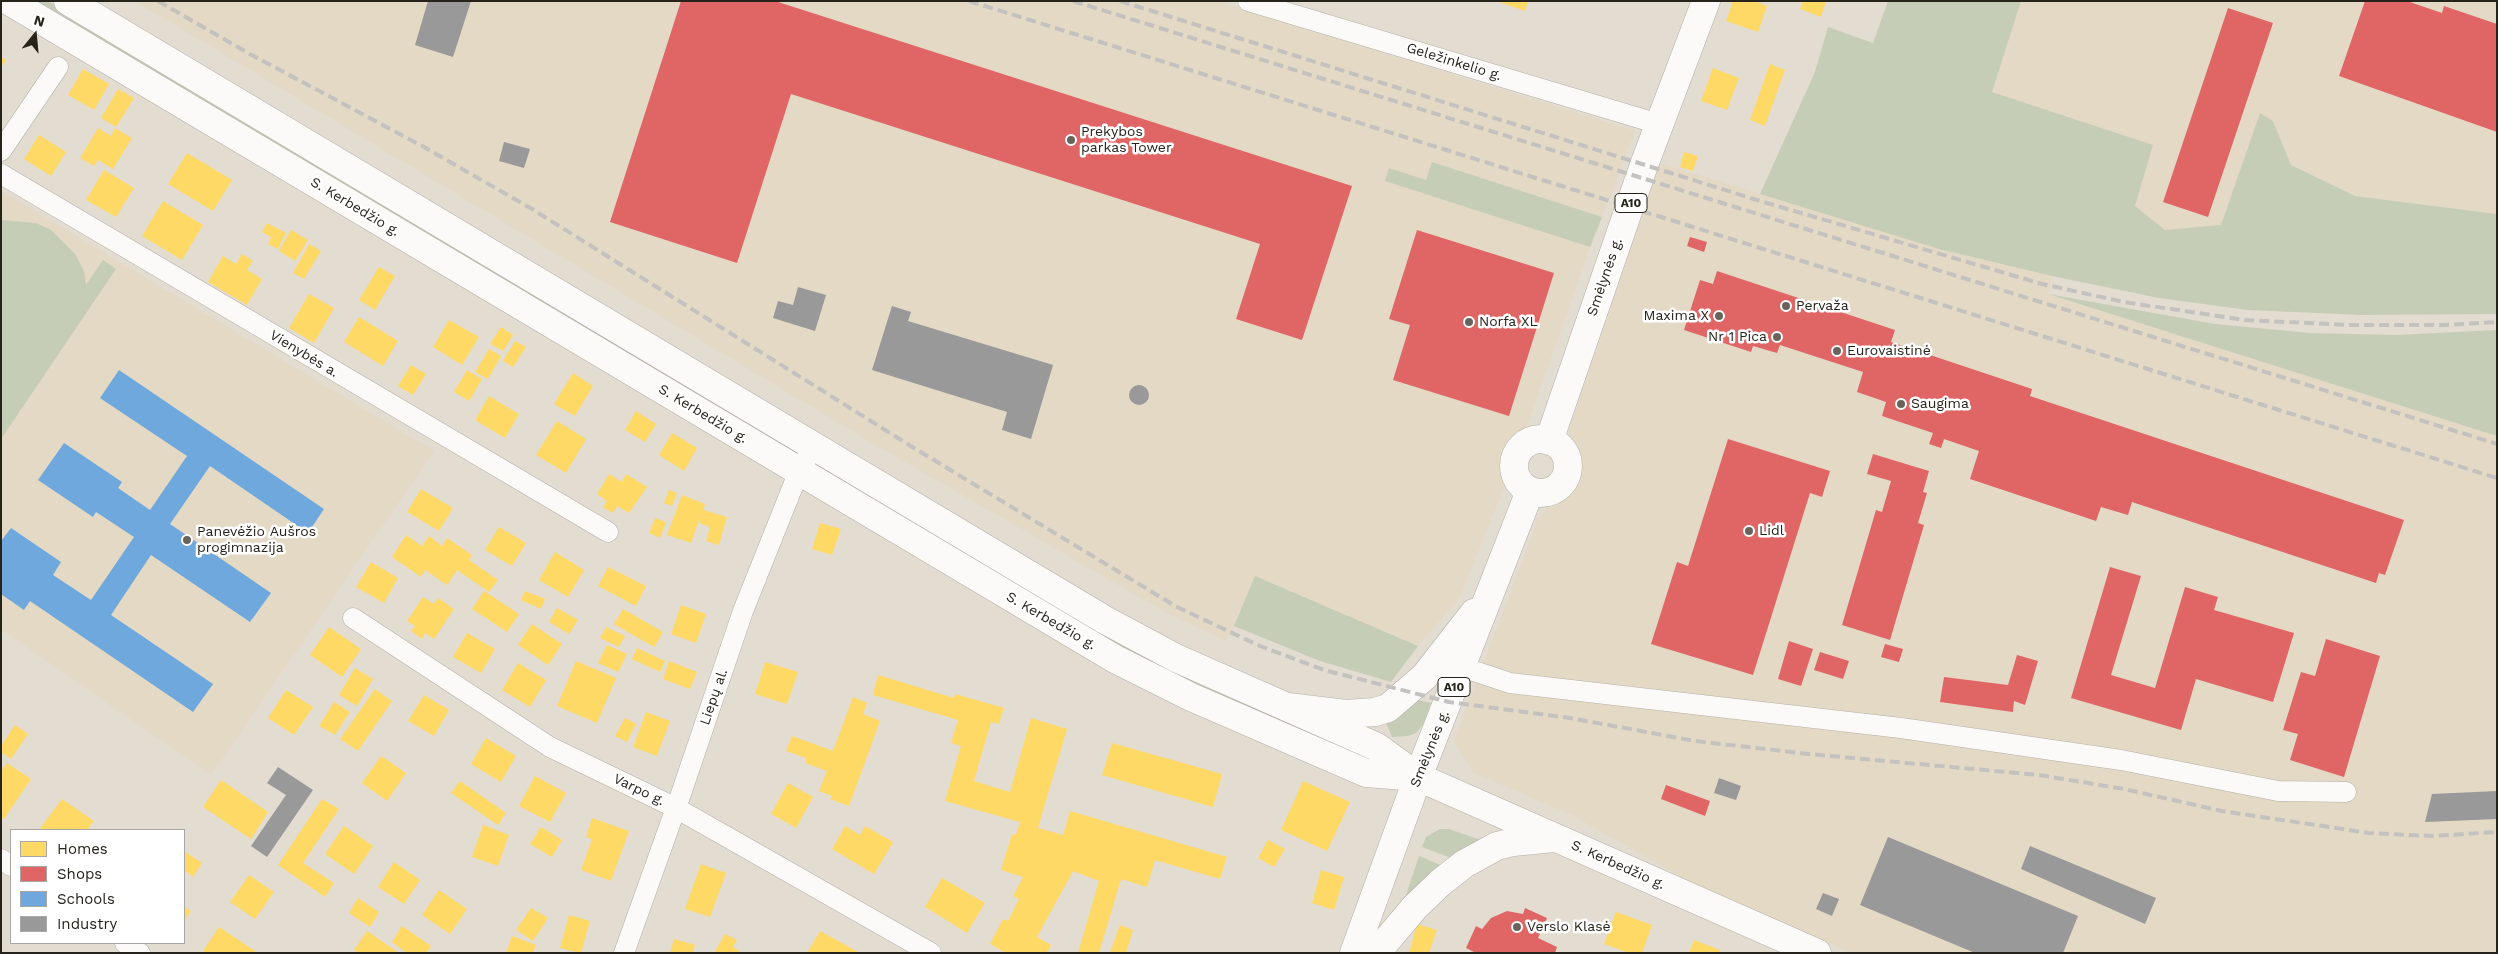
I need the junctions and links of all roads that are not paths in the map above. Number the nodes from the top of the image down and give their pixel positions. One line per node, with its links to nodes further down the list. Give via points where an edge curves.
1 (9, 1): 11 (main road, S. Kerbedžio g.)
2 (68, 1): 10 (main road, S. Kerbedžio g.)
3 (1248, 1): 6 (street, Geležinkelio g.)
4 (1706, 1): 6 (main road, Smėlynės g. / A10)
5 (58, 68): 7 (street)
6 (1659, 124): 9 (main road, Smėlynės g. / A10)
7 (1, 151)
8 (1, 174): 13 (street, Vienybės a.)
9 (1549, 441): 12 (main road, via 1528,444 1515,460 1516,475); 12 (main road, via 1566,456 1568,472 1560,486 1553,490 1546,493)
10 (814, 446): 11 (street, Liepų al.); 17 (main road, S. Kerbedžio g., via 1105,620 1176,658)
11 (799, 471): 18 (main road, S. Kerbedžio g., via 1115,659 1191,697 1366,773); 20 (street, Liepų al., via 743,611)
12 (1530, 490): 14 (main road, Smėlynės g. / A10)
13 (608, 532)
14 (1487, 596): 16 (main road, Smėlynės g. / A10); 17 (main road, via 1425,676 1388,708 1346,714)
15 (353, 618): 20 (street, Varpo g., via 550,747)
16 (1462, 667): 18 (main road, Smėlynės g. / A10); 19 (street, via 1510,683 1901,728 2121,760 2278,791)
17 (1288, 707): 18 (main road, S. Kerbedžio g., via 1377,747)
18 (1418, 777): 21 (main road, S. Kerbedžio g.); 26 (main road, Smėlynės g. / A10)
19 (2346, 792)
20 (676, 808): 24 (street, Liepų al.); 25 (street, Varpo g.)
21 (1556, 838): 27 (main road, via 1497,846 1464,864 1415,907); 28 (main road, S. Kerbedžio g.)
22 (126, 944): 23 (street)
23 (140, 953)
24 (624, 953)
25 (931, 953)
26 (1354, 953)
27 (1376, 953)
28 (1817, 953)

